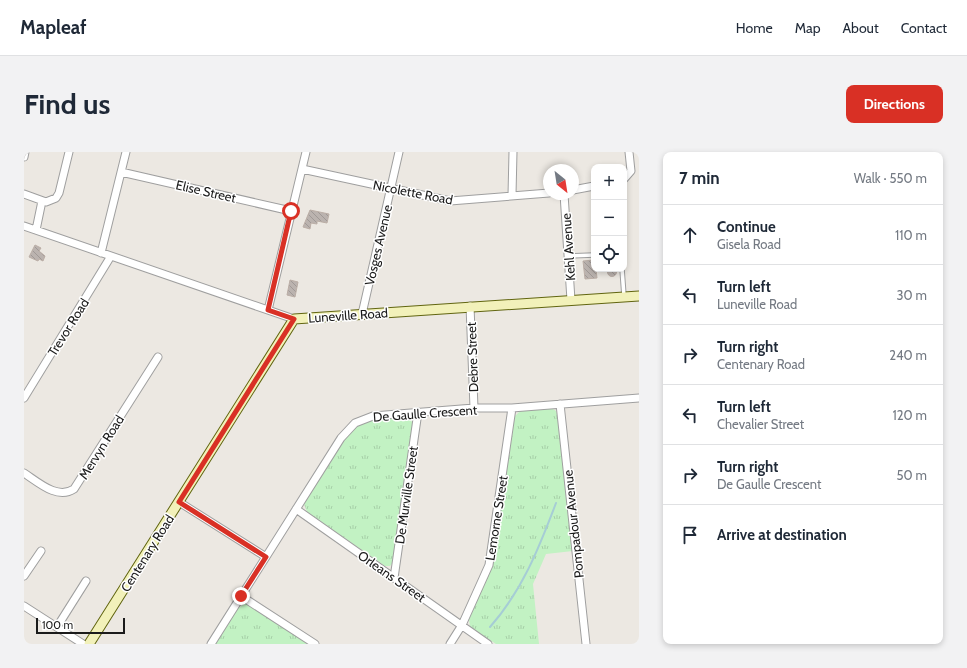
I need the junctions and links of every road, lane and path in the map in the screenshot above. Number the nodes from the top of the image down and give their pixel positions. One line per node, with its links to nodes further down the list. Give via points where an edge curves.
1 (25, 152): 8 (street)
2 (69, 152): 19 (street, via 58,196 49,201)
3 (126, 152): 10 (street)
4 (306, 152): 9 (street)
5 (400, 152): 13 (street, Vosges Avenue)
6 (513, 152): 17 (street)
7 (629, 152): 11 (street, via 632,167)
8 (24, 156)
9 (302, 169): 13 (street, Nicolette Road); 20 (street)
10 (121, 172): 20 (street, Elise Street); 23 (street)
11 (627, 176)
12 (591, 187): 14 (street)
13 (391, 188): 17 (street, Nicolette Road, via 450,201); 33 (street, Vosges Avenue)
14 (579, 189)
15 (543, 193): 17 (street, Nicolette Road)
16 (24, 194): 19 (street)
17 (512, 195)
18 (564, 200): 26 (street, Kehl Avenue)
19 (42, 201): 22 (street)
20 (291, 211): 32 (street)
21 (24, 226): 22 (street, Luneville Road)
22 (36, 230): 23 (street, Luneville Road)
23 (101, 252): 25 (street, Luneville Road)
24 (591, 254): 26 (lane)
25 (112, 256): 32 (street, Luneville Road); 36 (street, Trevor Road)
26 (568, 256): 30 (street, Kehl Avenue)
27 (622, 272): 29 (lane)
28 (639, 296): 29 (street, Luneville Road)
29 (624, 297): 30 (street, Luneville Road)
30 (571, 300): 31 (street, Luneville Road)
31 (470, 306): 33 (street, Luneville Road); 39 (street, Debre Street)
32 (268, 310): 34 (street, Luneville Road)
33 (362, 314): 34 (street, Luneville Road)
34 (294, 319): 43 (street, Centenary Road)
35 (158, 357): 42 (street, Mervyn Road, via 74,489 64,493 55,492)
36 (24, 398)
37 (639, 398): 38 (street, De Gaulle Crescent)
38 (560, 404): 40 (street, De Gaulle Crescent); 60 (street, Pompadour Avenue)
39 (474, 408): 40 (street, De Gaulle Crescent); 41 (street, De Gaulle Crescent)
40 (512, 408): 52 (street, Lemorne Street, via 489,565)
41 (418, 412): 44 (street, De Gaulle Crescent, via 373,416 355,423 341,438); 48 (street, De Murville Street)
42 (24, 473)
43 (179, 502): 46 (street); 55 (street, Centenary Road)
44 (296, 509): 46 (street, De Gaulle Crescent); 48 (street, Orleans Street)
45 (41, 551): 47 (street)
46 (266, 557): 50 (street, De Gaulle Crescent)
47 (24, 576)
48 (394, 578): 52 (street, Orleans Street)
49 (86, 581): 53 (street)
50 (241, 596): 56 (street, De Gaulle Crescent); 57 (street)
51 (24, 606): 53 (street)
52 (462, 626): 58 (street, Lemorne Street); 59 (street, Orleans Street)
53 (57, 627): 54 (street)
54 (83, 644)
55 (89, 644)
56 (211, 644)
57 (315, 644)
58 (450, 644)
59 (488, 644)
60 (586, 644)

